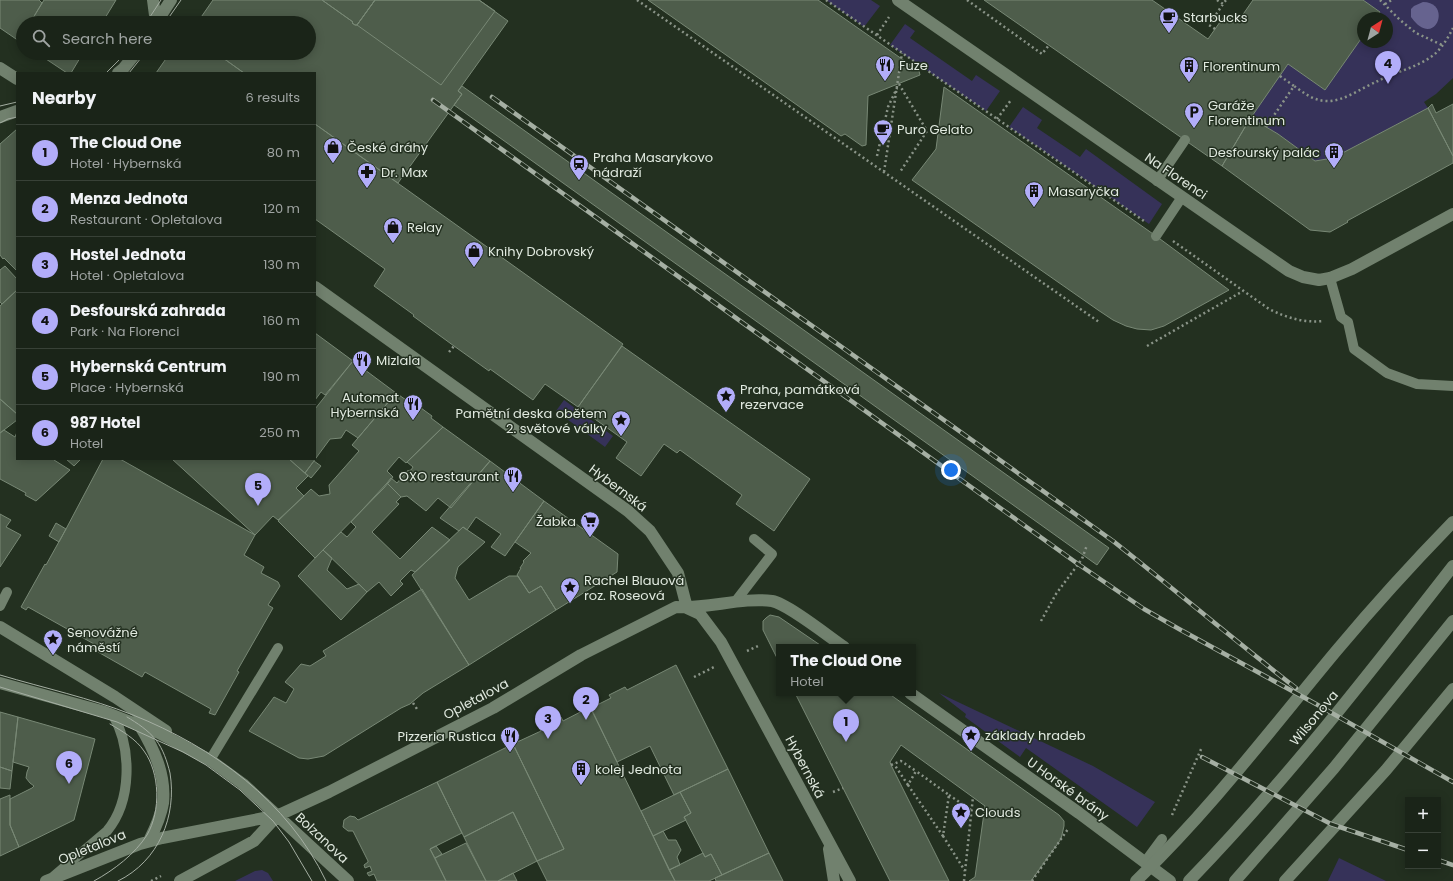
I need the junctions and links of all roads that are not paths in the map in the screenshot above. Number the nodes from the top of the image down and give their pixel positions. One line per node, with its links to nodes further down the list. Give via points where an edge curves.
1 (153, 0): 4 (street)
2 (171, 0): 5 (street)
3 (898, 0): 13 (street, Na Florenci)
4 (155, 16)
5 (161, 16)
6 (130, 60): 8 (street)
7 (0, 68): 9 (street)
8 (119, 72)
9 (16, 78)
10 (16, 111): 11 (street)
11 (0, 117)
12 (1185, 140): 13 (lane)
13 (1157, 180): 14 (street, Na Florenci)
14 (1182, 198): 16 (lane); 17 (street, Na Florenci, via 1289,271 1319,280)
15 (1453, 214): 17 (street, Na Florenci, via 1352,269)
16 (1156, 236)
17 (1330, 278): 19 (lane, via 1341,317 1348,322 1354,348 1394,376 1417,384)
18 (316, 288): 26 (street, Hybernská, via 640,522 650,531 678,573)
19 (1453, 386)
20 (1453, 522): 48 (street, via 1347,639 1196,818)
21 (754, 539): 24 (lane, via 772,554)
22 (1453, 566): 50 (street, Wilsonova, via 1297,760)
23 (7, 592): 25 (lane)
24 (735, 602): 26 (street); 29 (street, via 772,601 788,608)
25 (0, 606)
26 (687, 608): 38 (street, Opletalova, via 676,607 663,613 581,655 493,708); 40 (street, Hybernská, via 700,614 721,642)
27 (1453, 621): 51 (street, via 1338,763)
28 (0, 627): 36 (street, via 128,705)
29 (840, 644)
30 (278, 648): 37 (lane)
31 (0, 683): 34 (street)
32 (1453, 689): 52 (street, via 1386,770)
33 (914, 696): 42 (street, U Horské brány)
34 (113, 715): 35 (street); 43 (lane, via 123,743 126,770 121,808 107,831)
35 (140, 726): 36 (street); 41 (street, via 153,748 162,783 163,803)
36 (192, 751): 37 (street)
37 (210, 760): 38 (street)
38 (279, 815): 41 (street, Opletalova); 44 (street, Opletalova, via 254,841); 45 (street, Bolzanova)
39 (1162, 839): 42 (lane)
40 (828, 840): 46 (street, Hybernská); 47 (street, Hybernská)
41 (149, 842): 43 (street, Opletalova)
42 (1145, 862): 49 (street, U Horské brány)
43 (48, 880)
44 (180, 881)
45 (348, 881)
46 (834, 881)
47 (850, 881)
48 (1136, 881)
49 (1170, 881)
50 (1189, 881)
51 (1235, 881)
52 (1285, 881)

